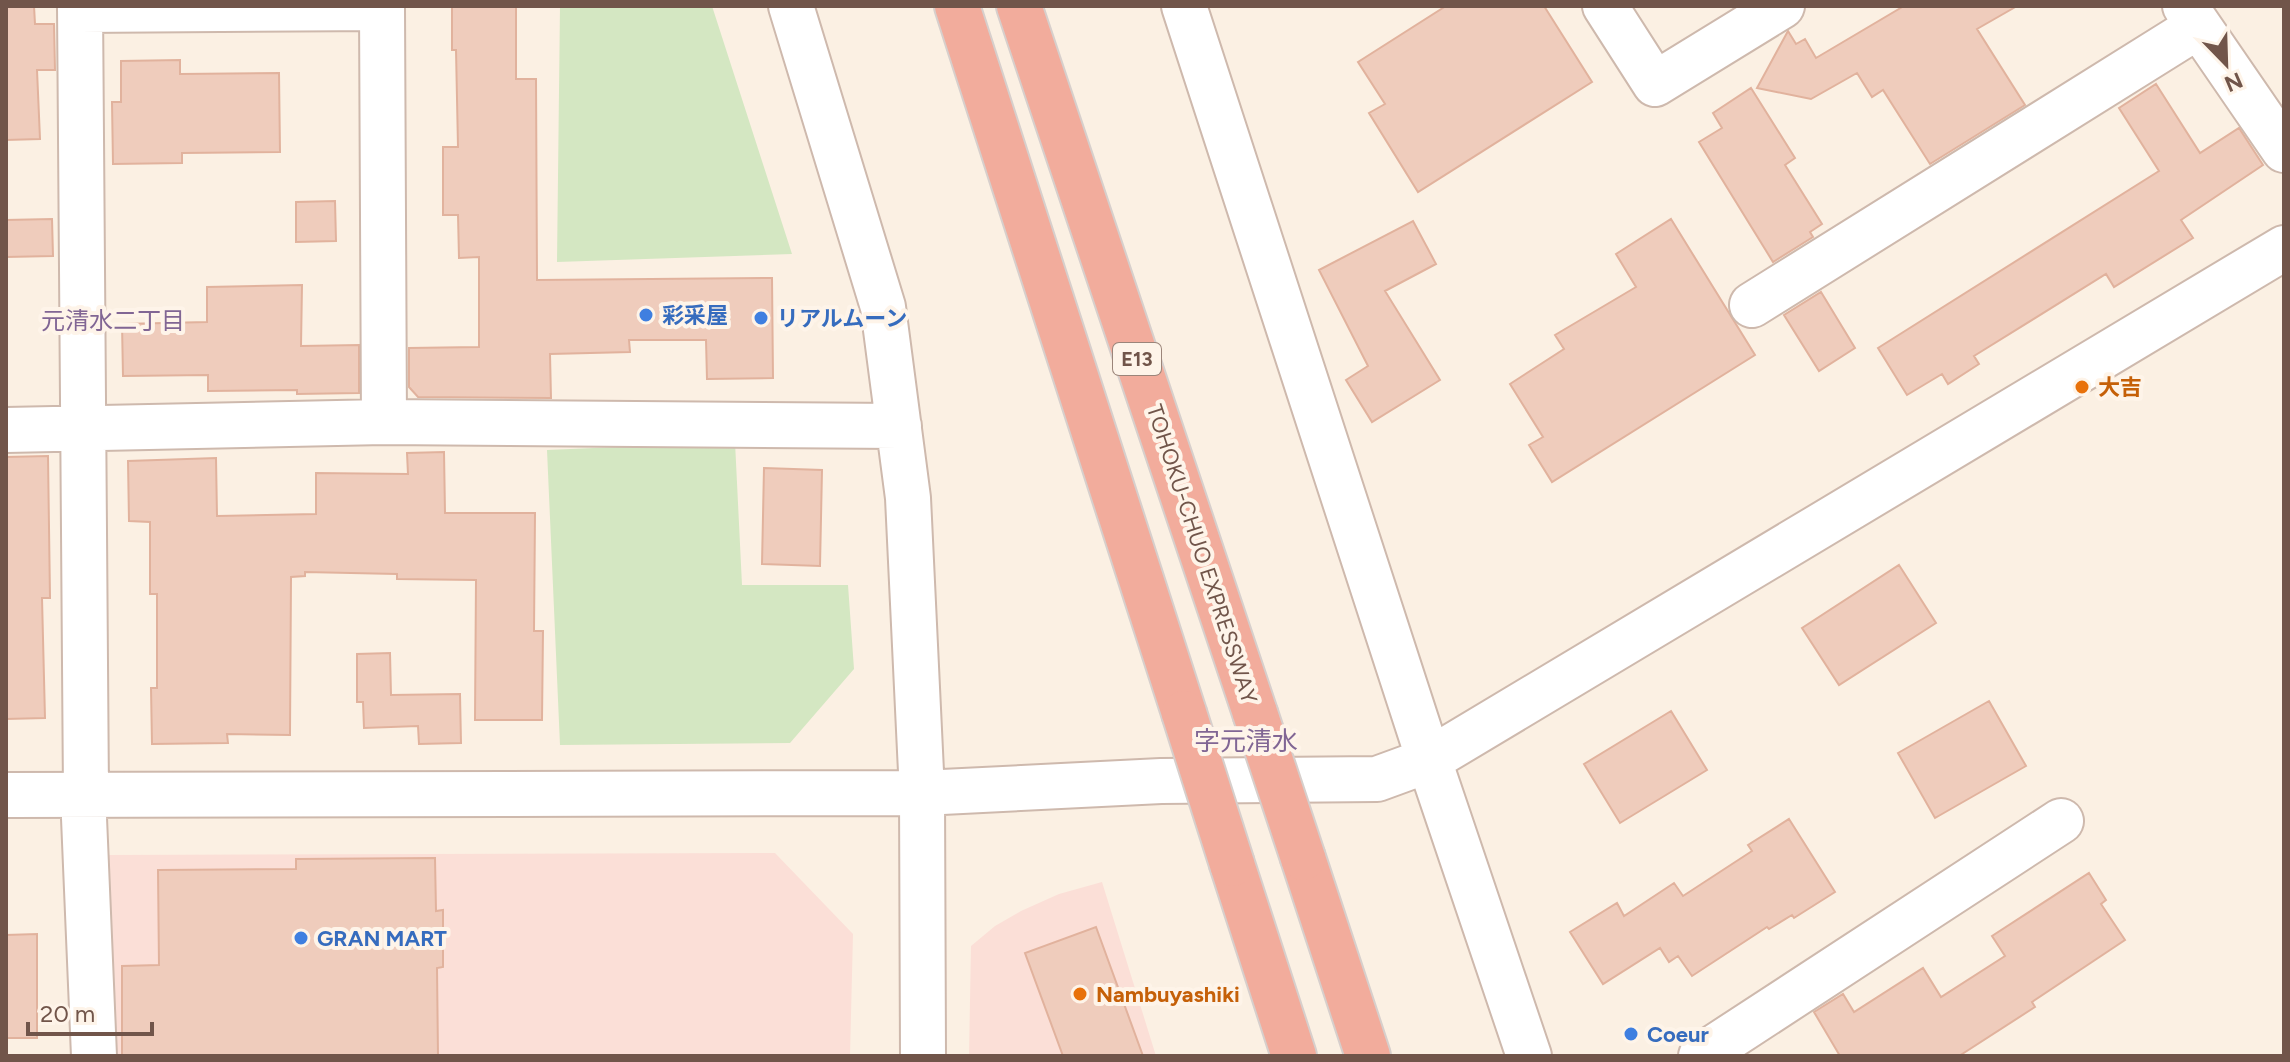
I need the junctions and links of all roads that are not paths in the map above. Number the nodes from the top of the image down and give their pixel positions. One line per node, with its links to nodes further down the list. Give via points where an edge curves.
1 (791, 6): 13 (street, via 883,307)
2 (957, 6): 23 (highway, bridge)
3 (1019, 6): 24 (highway, TOHOKU-CHUO EXPRESSWAY / E13, bridge)
4 (1184, 6): 16 (street)
5 (1605, 6): 6 (street, via 1655,84)
6 (1782, 6)
7 (80, 8): 12 (street, via 382,8); 15 (street)
8 (2191, 16): 9 (street); 11 (street)
9 (2284, 150)
10 (2284, 248): 16 (street)
11 (1752, 305)
12 (384, 422): 13 (street); 15 (street)
13 (899, 426): 17 (street, via 908,498)
14 (6, 430): 15 (street)
15 (85, 430): 18 (street)
16 (1429, 760): 17 (street, via 1377,779 1161,781); 25 (street)
17 (922, 793): 18 (street); 22 (street)
18 (86, 794): 19 (street); 21 (street)
19 (6, 795)
20 (2061, 821): 26 (street)
21 (94, 1056)
22 (923, 1056)
23 (1294, 1056)
24 (1368, 1056)
25 (1529, 1056)
26 (1701, 1056)

